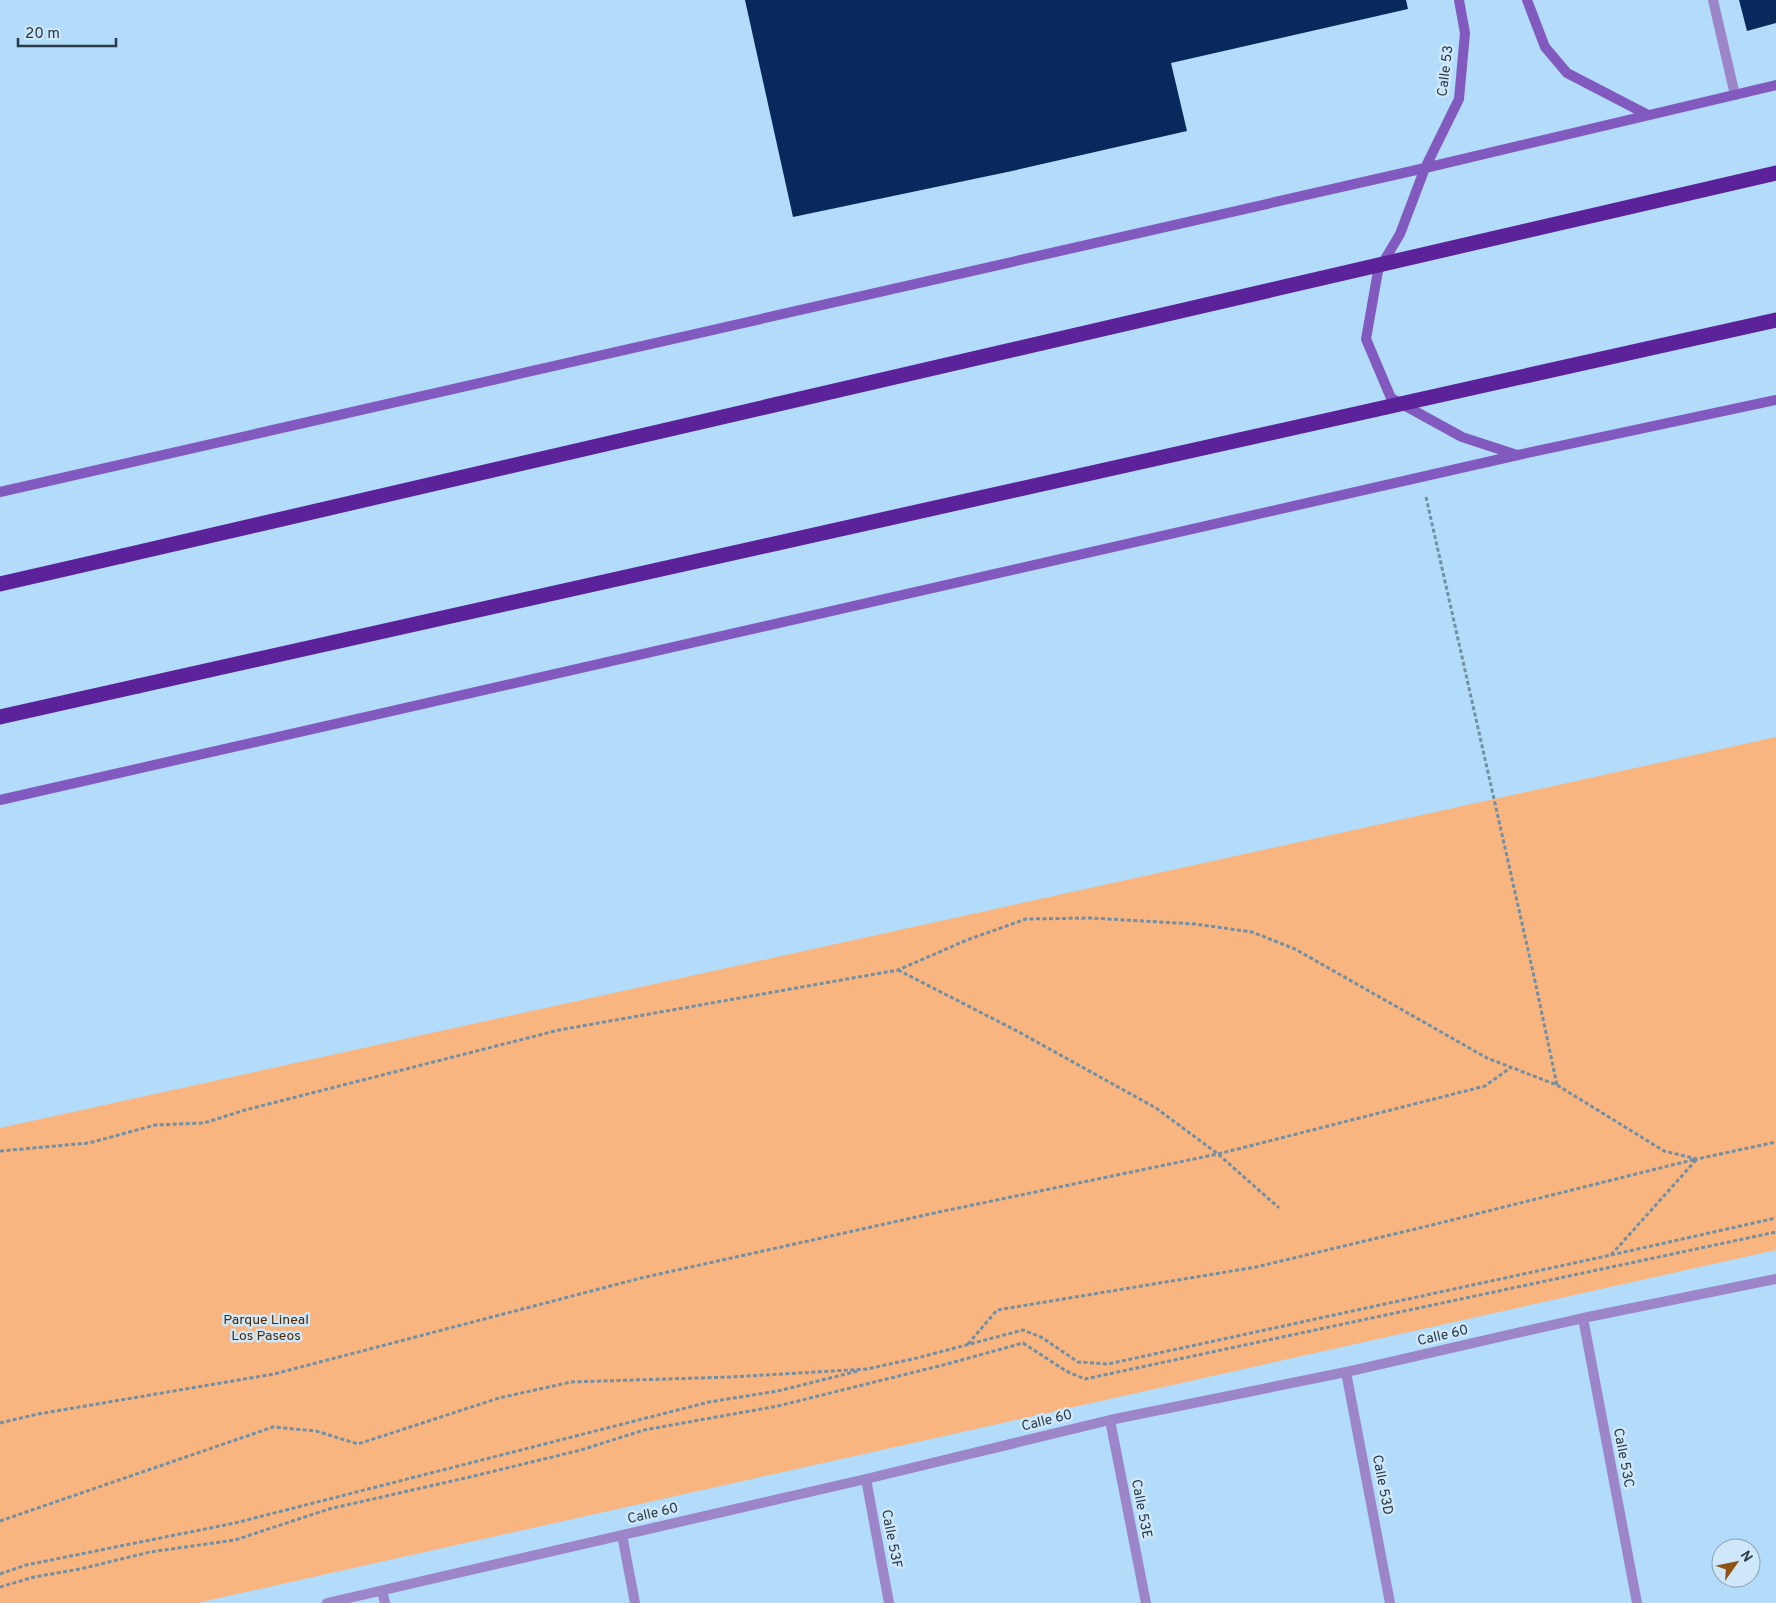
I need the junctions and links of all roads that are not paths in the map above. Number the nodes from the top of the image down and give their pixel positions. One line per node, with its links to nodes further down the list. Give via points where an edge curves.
1 (1459, 0): 7 (main road, Calle 53, via 1465,32 1459,99)
2 (1527, 0): 6 (main road, via 1545,47 1567,73)
3 (1713, 0): 5 (street)
4 (1776, 85): 5 (main road)
5 (1735, 95): 6 (main road)
6 (1648, 115): 7 (main road)
7 (1425, 168): 11 (main road, Calle 53, via 1400,234 1378,271 1366,339 1391,398 1462,437); 12 (main road)
8 (1776, 173): 13 (highway, bridge)
9 (1776, 320): 14 (highway, bridge)
10 (1776, 400): 11 (main road)
11 (1518, 455): 15 (main road)
12 (0, 492)
13 (0, 584)
14 (0, 717)
15 (0, 800)
16 (1776, 1279): 17 (street, Calle 60)
17 (1583, 1318): 18 (street, Calle 60); 29 (street, Calle 53C)
18 (1346, 1372): 19 (street, Calle 60); 28 (street, Calle 53D)
19 (1110, 1420): 20 (street, Calle 60); 27 (street, Calle 53E)
20 (866, 1479): 21 (street, Calle 60); 26 (street, Calle 53F)
21 (622, 1535): 22 (street, Calle 60); 25 (street)
22 (382, 1591): 23 (street, Calle 60); 24 (street)
23 (327, 1603)
24 (385, 1603)
25 (635, 1603)
26 (889, 1603)
27 (1146, 1603)
28 (1390, 1603)
29 (1637, 1603)

